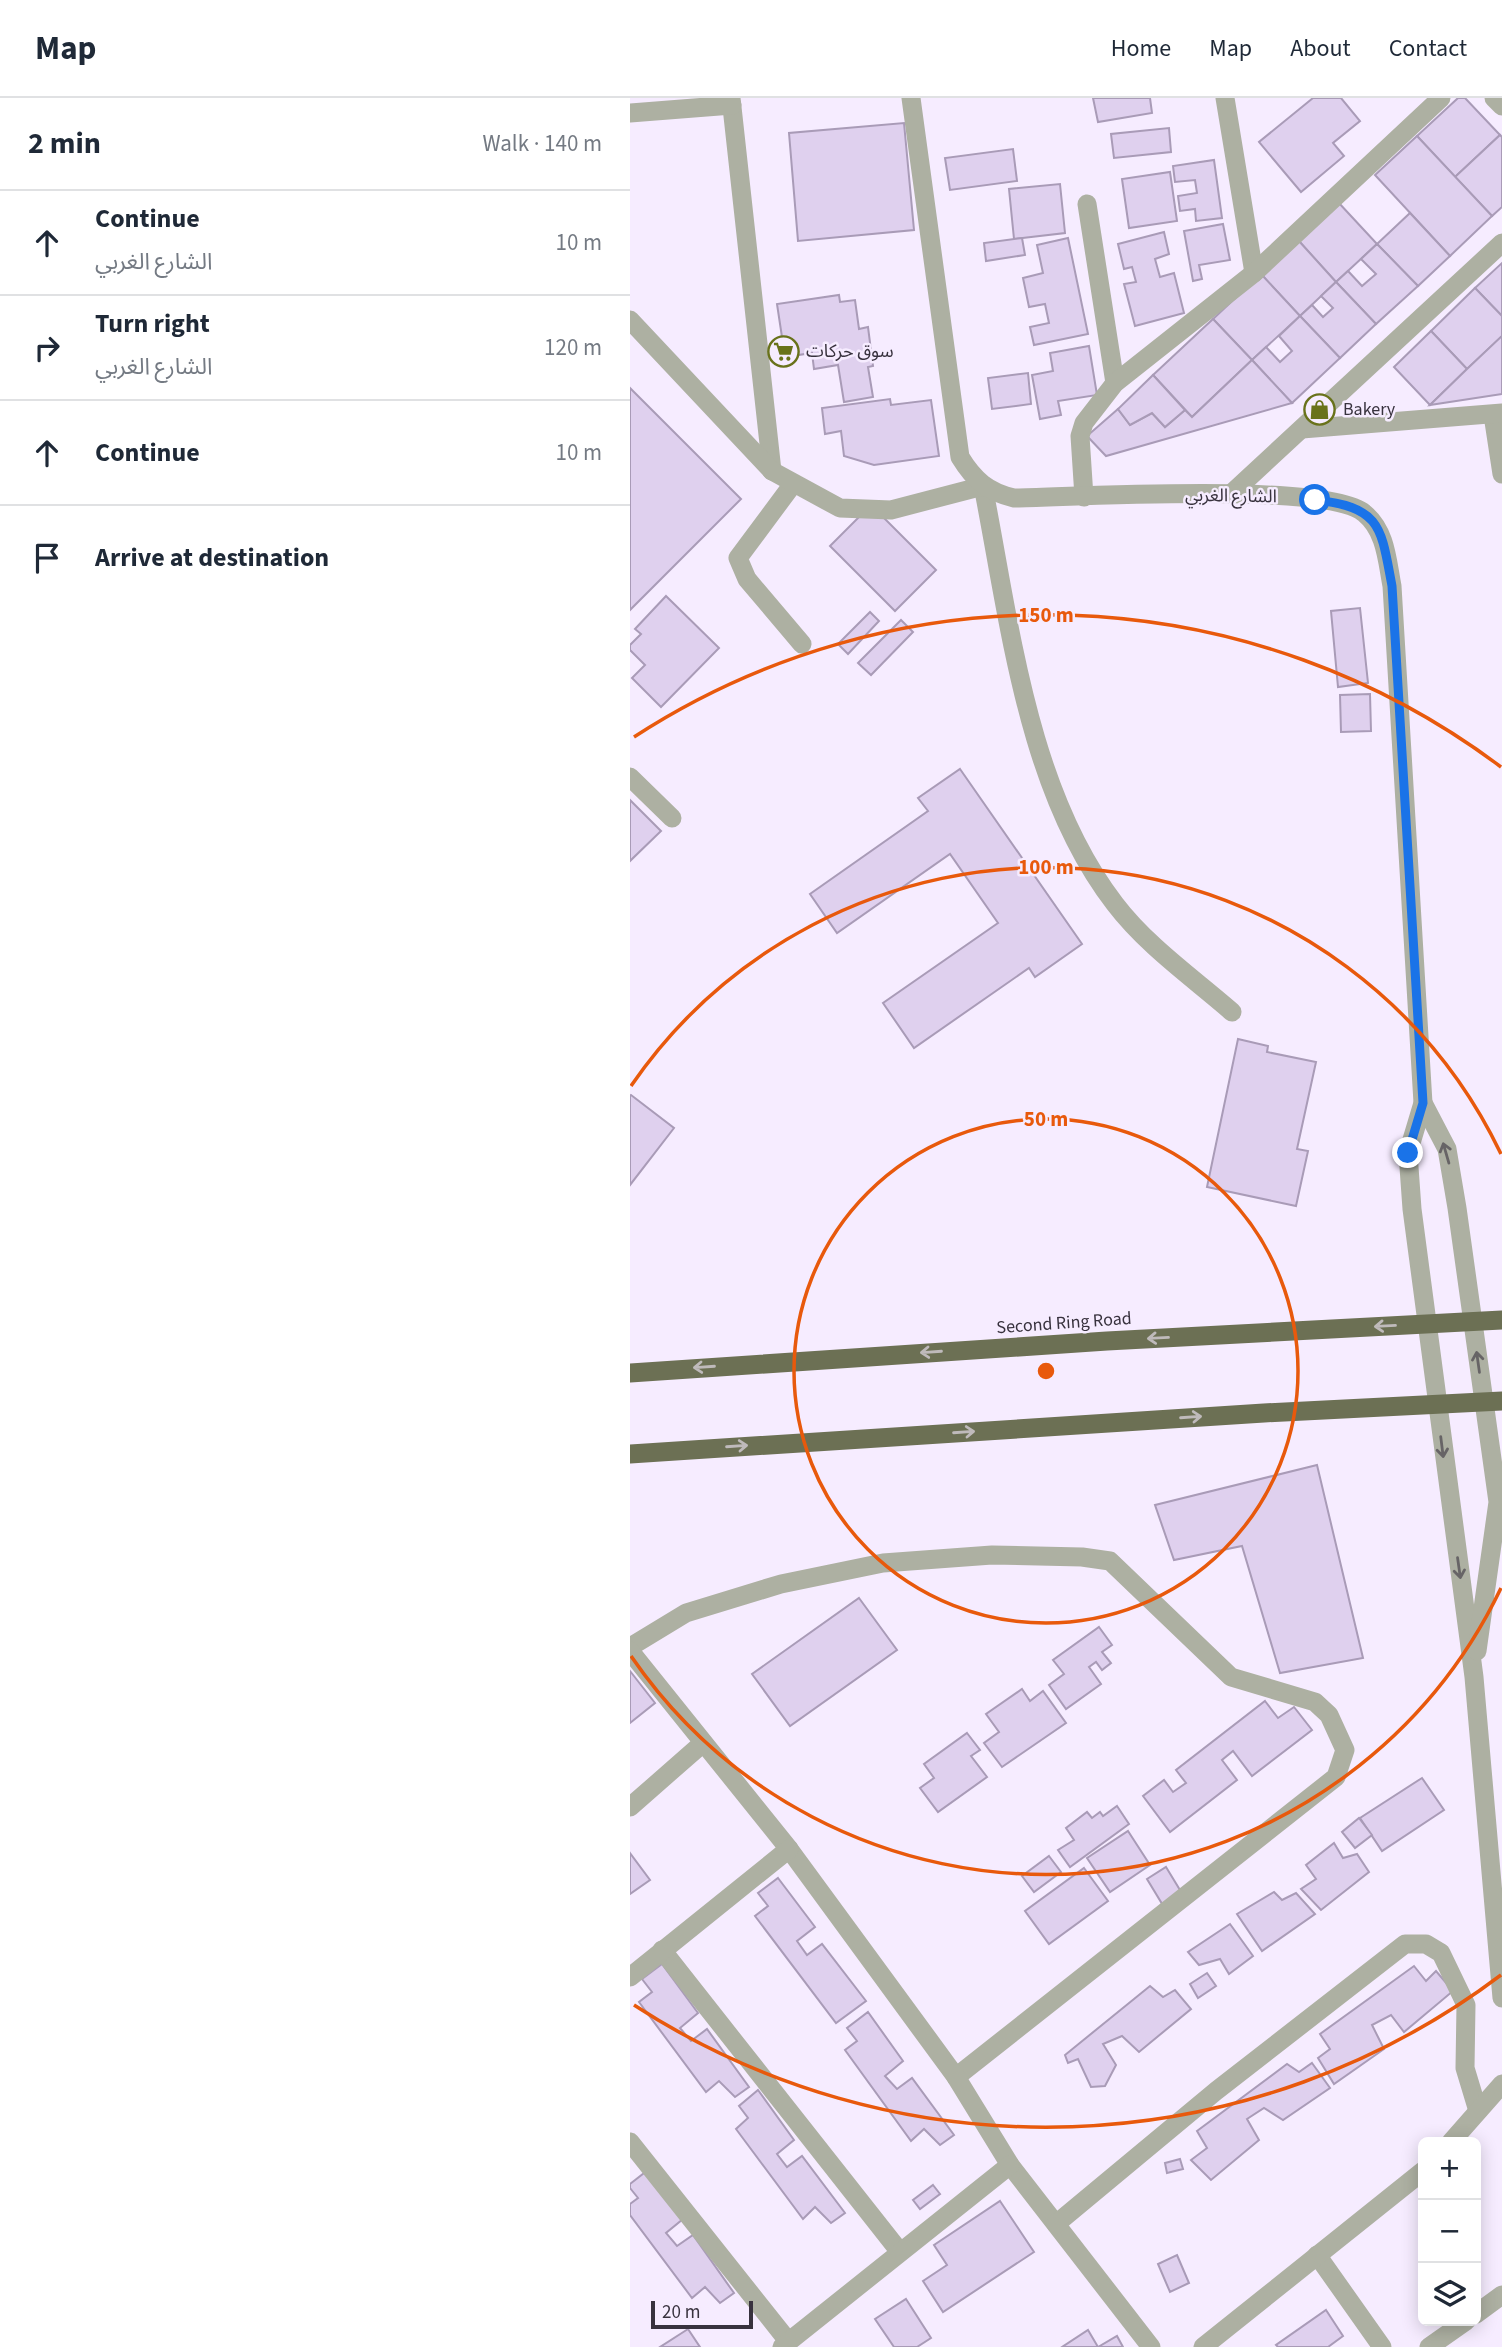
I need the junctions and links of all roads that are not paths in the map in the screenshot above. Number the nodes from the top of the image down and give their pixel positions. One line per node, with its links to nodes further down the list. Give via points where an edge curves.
1 (911, 98): 18 (street, via 960,457)
2 (1225, 98): 10 (street)
3 (1441, 98): 10 (street)
4 (1494, 98): 6 (street)
5 (732, 101): 7 (street); 15 (street)
6 (1502, 106)
7 (630, 113)
8 (1087, 204): 12 (street)
9 (1502, 243): 14 (street)
10 (1254, 273): 12 (street)
11 (630, 320): 15 (street)
12 (1115, 383): 20 (street, via 1084,423 1080,436)
13 (1497, 414): 14 (street); 16 (street)
14 (1302, 429): 19 (street)
15 (772, 471): 17 (street)
16 (1502, 474)
17 (793, 484): 18 (street, via 840,508 891,510); 21 (street, via 737,558 747,579)
18 (983, 486): 20 (street, الشارع الغربي, via 1014,498); 24 (street, via 1030,721 1055,795 1115,904 1155,946)
19 (1232, 493): 20 (street, الشارع الغربي); 25 (street, الشارع الغربي, via 1344,503 1364,512 1380,531 1392,586)
20 (1083, 497)
21 (803, 644)
22 (630, 777): 23 (street)
23 (672, 818)
24 (1233, 1012)
25 (1423, 1103): 31 (street, one-way to 31, via 1408,1153 1412,1209); 31 (street, one-way to 25, via 1498,1503 1447,1149)
26 (1502, 1320): 27 (highway, Second Ring Road, one-way to 27, via 1107,1340)
27 (639, 1372)
28 (1502, 1401): 29 (highway, one-way to 28)
29 (630, 1454)
30 (630, 1649): 32 (street); 38 (street, via 686,1613 781,1584 870,1566 992,1555 1082,1557 1110,1561 1231,1677 1315,1702 1329,1715 1345,1750 1336,1777)
31 (1474, 1677): 37 (street)
32 (704, 1743): 33 (street); 34 (street)
33 (630, 1807)
34 (789, 1849): 35 (street); 38 (street)
35 (662, 1950): 36 (street); 46 (street)
36 (630, 1977)
37 (1502, 1997)
38 (956, 2077): 43 (street)
39 (1502, 2084): 40 (street)
40 (1478, 2111): 41 (street); 45 (street, via 1465,2068 1466,2005 1441,1953 1426,1944 1405,1944 1216,2091)
41 (1455, 2137)
42 (630, 2142): 51 (street)
43 (1010, 2165): 45 (street); 46 (street)
44 (1418, 2175): 47 (street)
45 (1056, 2224): 52 (street)
46 (900, 2252): 51 (street)
47 (1317, 2255): 53 (street); 54 (street)
48 (1502, 2295): 49 (street)
49 (1481, 2310)
50 (1459, 2326): 55 (street)
51 (785, 2344)
52 (1151, 2347)
53 (1203, 2347)
54 (1382, 2347)
55 (1429, 2347)

